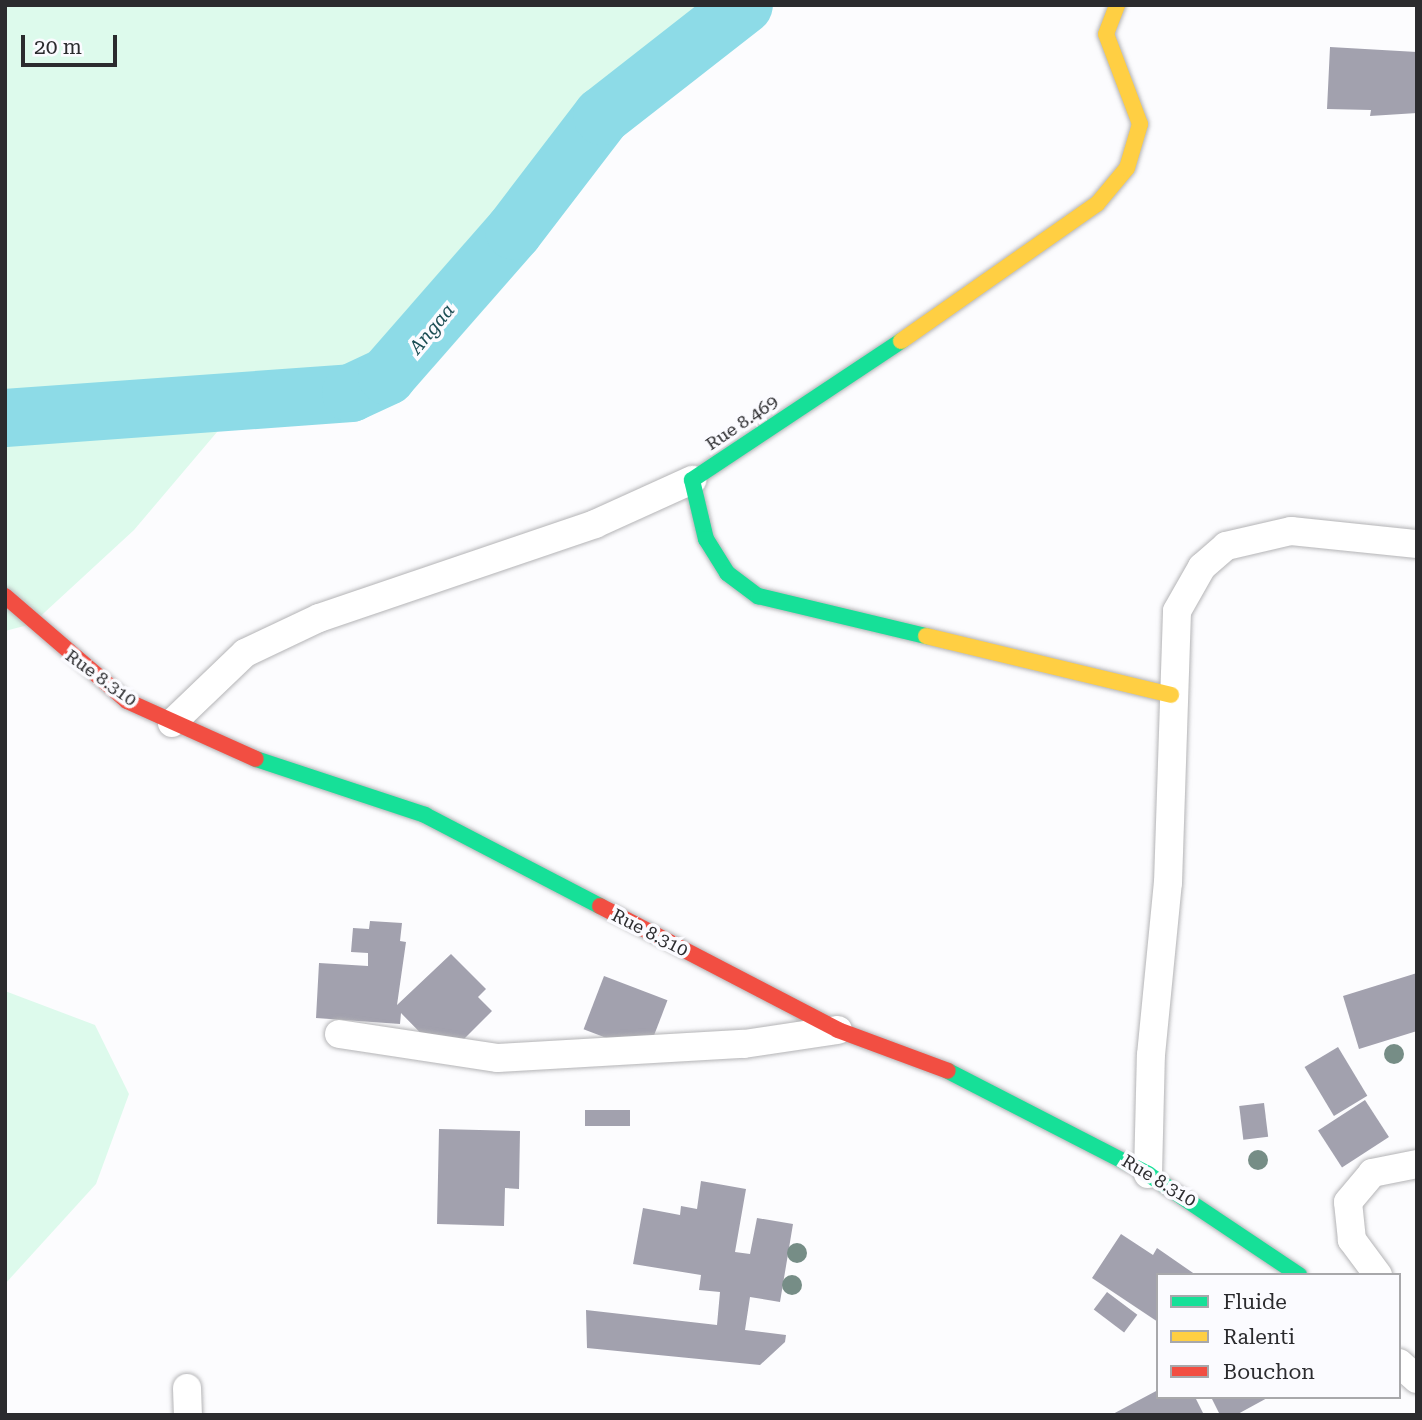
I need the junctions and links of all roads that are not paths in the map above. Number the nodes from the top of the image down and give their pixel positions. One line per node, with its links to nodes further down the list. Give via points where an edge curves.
1 (1117, 5): 2 (street, Rue 8.469, via 1106,34 1140,124 1128,168 1097,204 994,280)
2 (692, 480): 5 (street, via 706,539 727,573 758,596); 6 (street, via 595,524 282,635 245,653)
3 (1417, 544): 5 (street, via 1291,531 1226,546 1202,567 1177,611)
4 (5, 596): 6 (street, Rue 8.310, via 127,701)
5 (1171, 695): 10 (street, via 1168,883 1151,1055)
6 (172, 723): 7 (street, Rue 8.310, via 255,760 388,800 461,831)
7 (838, 1030): 8 (street, via 744,1044 498,1058); 10 (street, Rue 8.310, via 977,1082)
8 (339, 1034)
9 (1417, 1164): 12 (street, via 1372,1173 1348,1202 1352,1240)
10 (1148, 1174): 11 (street, Rue 8.310)
11 (1296, 1273)
12 (1377, 1273)
13 (1401, 1365): 14 (street)
14 (1417, 1379)

